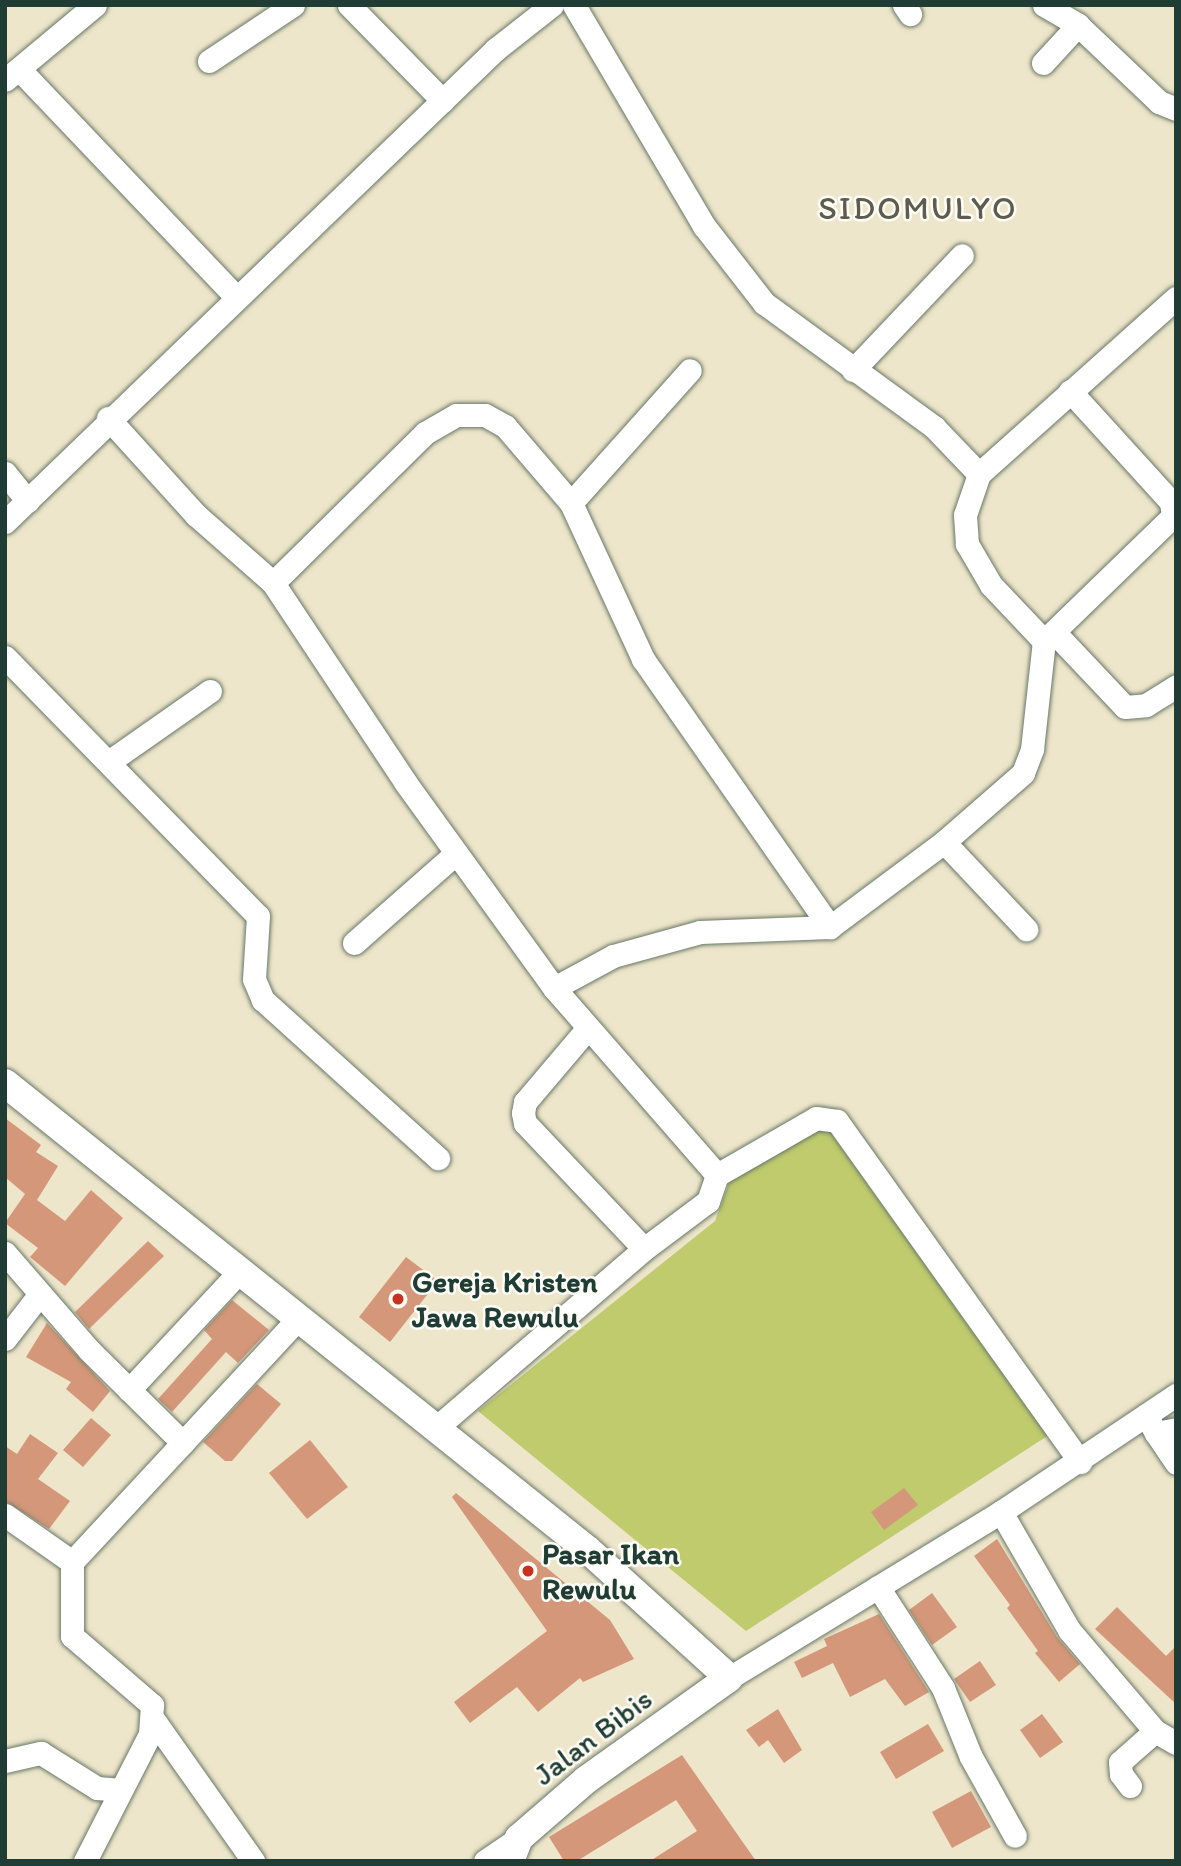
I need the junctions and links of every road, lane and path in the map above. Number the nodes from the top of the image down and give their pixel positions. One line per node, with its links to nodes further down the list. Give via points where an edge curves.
1 (95, 5): 10 (street)
2 (293, 5): 8 (street)
3 (349, 5): 11 (street)
4 (552, 5): 11 (street, via 496,49)
5 (574, 5): 17 (street, via 704,226 733,266 764,303)
6 (1044, 5): 7 (street)
7 (1078, 25): 9 (street); 12 (street, via 1159,102)
8 (209, 61)
9 (1043, 63)
10 (12, 74): 14 (street)
11 (443, 102): 14 (street)
12 (1176, 108)
13 (962, 255): 17 (street)
14 (236, 297): 19 (street)
15 (1176, 299): 18 (street)
16 (690, 370): 23 (street)
17 (853, 370): 21 (street, via 934,427)
18 (1070, 391): 21 (street); 26 (street, via 1171,502 1173,516)
19 (108, 418): 22 (street); 25 (street, via 196,514)
20 (5, 473): 22 (street)
21 (979, 474): 26 (street, via 965,515 967,544 991,584)
22 (28, 501): 24 (street)
23 (571, 503): 25 (street, via 505,426 485,415 457,415 425,433); 33 (street, via 643,659)
24 (5, 522)
25 (273, 583): 32 (street)
26 (1049, 636): 28 (street, via 1125,707 1146,705); 31 (street, via 1032,749 1023,773)
27 (5, 657): 30 (street)
28 (1176, 686)
29 (210, 691): 30 (street)
30 (110, 761): 39 (street, via 258,916 254,979 263,1000)
31 (944, 842): 33 (street); 34 (street)
32 (456, 853): 35 (street); 36 (street)
33 (830, 927): 36 (street, via 700,932 613,956)
34 (1026, 929)
35 (354, 943)
36 (554, 988): 37 (street)
37 (587, 1029): 40 (street); 41 (street, via 525,1102 525,1123)
38 (5, 1083): 43 (main road)
39 (438, 1158)
40 (717, 1175): 41 (street, via 708,1201); 52 (street, via 816,1118 837,1121)
41 (644, 1249): 50 (street)
42 (5, 1253): 44 (street)
43 (239, 1272): 45 (main road); 47 (street)
44 (40, 1295): 46 (street); 47 (street)
45 (298, 1319): 50 (main road); 51 (street)
46 (5, 1339)
47 (129, 1390): 51 (street)
48 (1176, 1395): 49 (street)
49 (1159, 1426): 52 (street); 53 (street)
50 (435, 1429): 58 (main road, via 588,1550)
51 (183, 1443): 56 (street)
52 (1080, 1462): 54 (street)
53 (1176, 1462)
54 (1001, 1512): 57 (street); 60 (street, via 1069,1630)
55 (5, 1515): 56 (street)
56 (72, 1562): 59 (street, via 72,1636 152,1705)
57 (878, 1587): 58 (street); 65 (street, via 943,1689 971,1757)
58 (729, 1678): 66 (main road, Jalan Bibis, via 586,1780)
59 (153, 1719): 64 (street); 68 (street)
60 (1155, 1731): 61 (street); 63 (street, via 1120,1762 1121,1774)
61 (1176, 1744)
62 (5, 1761): 64 (street, via 41,1753 97,1788)
63 (1130, 1786)
64 (118, 1790): 67 (street)
65 (1015, 1836)
66 (515, 1849): 69 (street)
67 (85, 1861)
68 (253, 1861)
69 (485, 1861)

